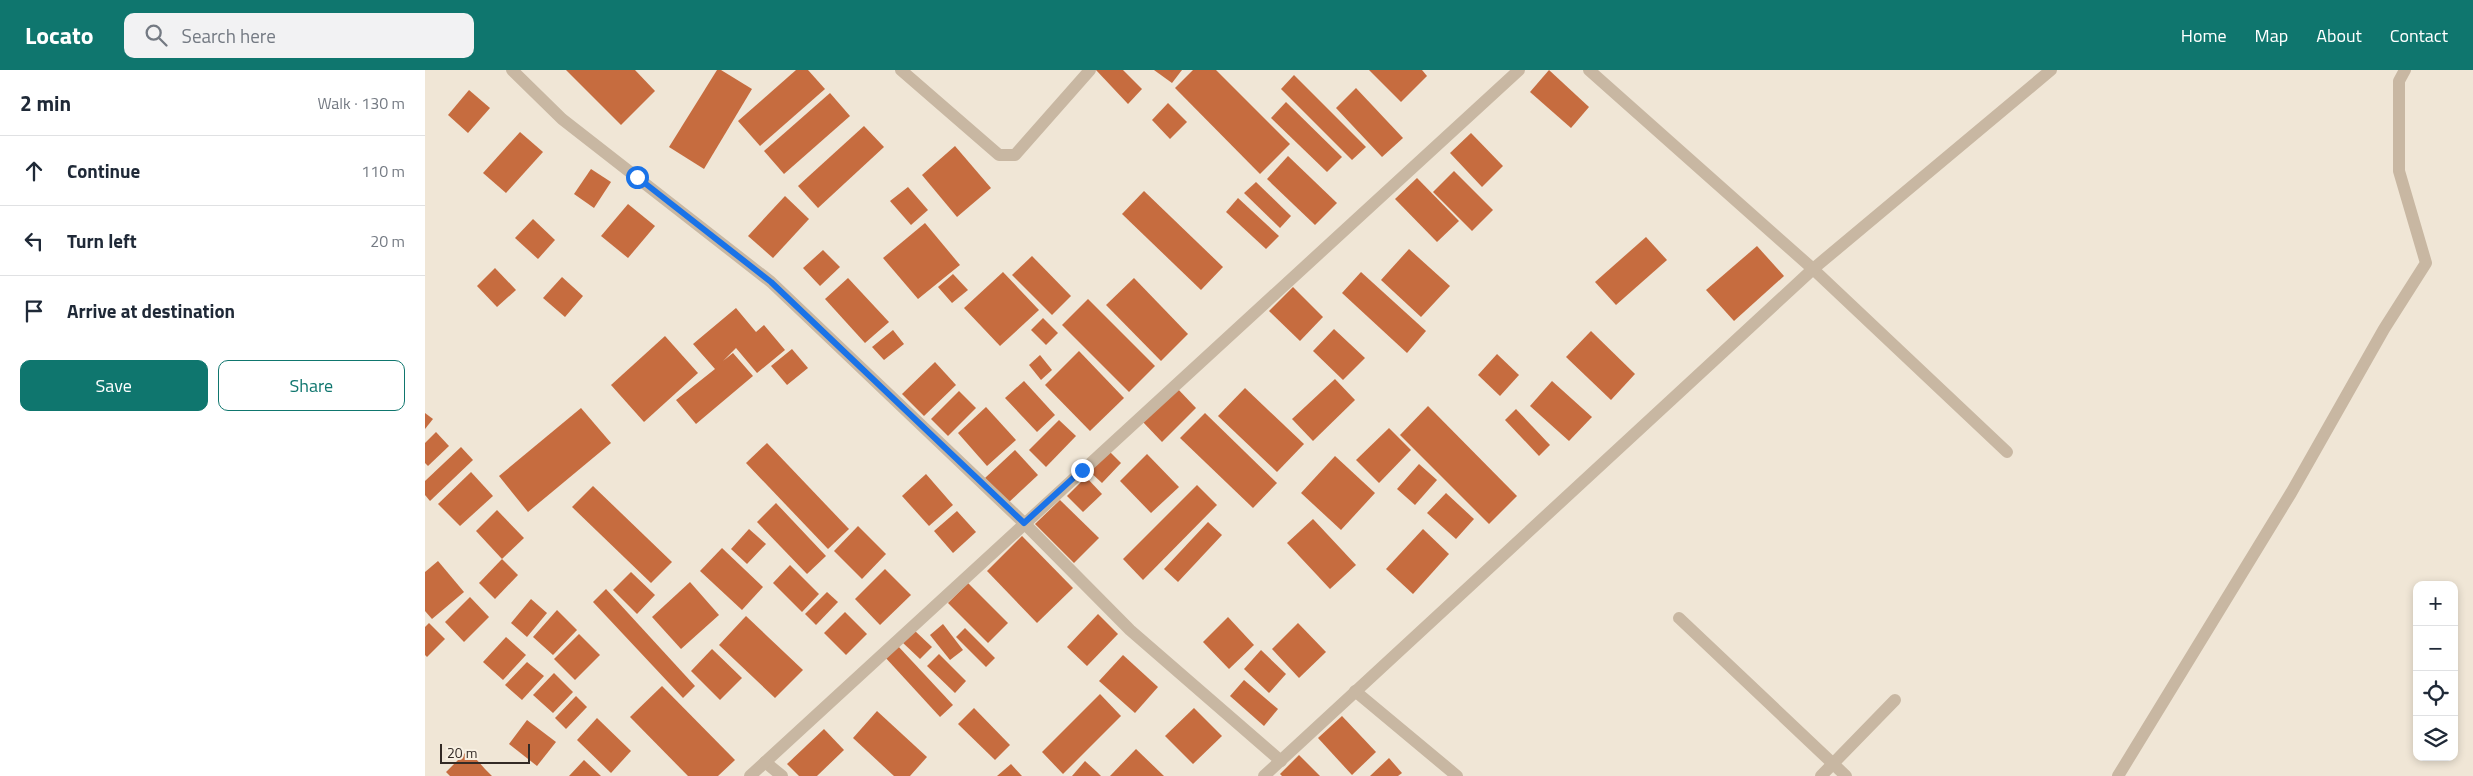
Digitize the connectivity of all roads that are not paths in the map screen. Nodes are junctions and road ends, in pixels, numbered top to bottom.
1 (512, 70) edge
2 (901, 70) edge
3 (1090, 70) edge
4 (1519, 70) edge
5 (1589, 70) edge
6 (2051, 70) edge
7 (2405, 70) edge
8 (1813, 269) junction
9 (2007, 452) dead end
10 (1024, 523) junction
11 (1679, 618) dead end
12 (1355, 691) junction
13 (1895, 700) dead end
14 (1281, 761) junction
15 (765, 762) junction
16 (1833, 764) junction
17 (751, 776) edge
18 (782, 776) edge
19 (1264, 776) edge
20 (1457, 776) edge
21 (1821, 776) edge
22 (1845, 776) edge
23 (2119, 776) edge

1 - 10 street
2 - 3 street
4 - 10 street
5 - 8 street
6 - 8 street
7 - 23 street
8 - 9 street
8 - 12 street
10 - 14 street
10 - 15 street
11 - 16 street
12 - 14 street
12 - 20 street
13 - 16 street
14 - 19 street
15 - 17 street
15 - 18 street
16 - 21 street
16 - 22 street

